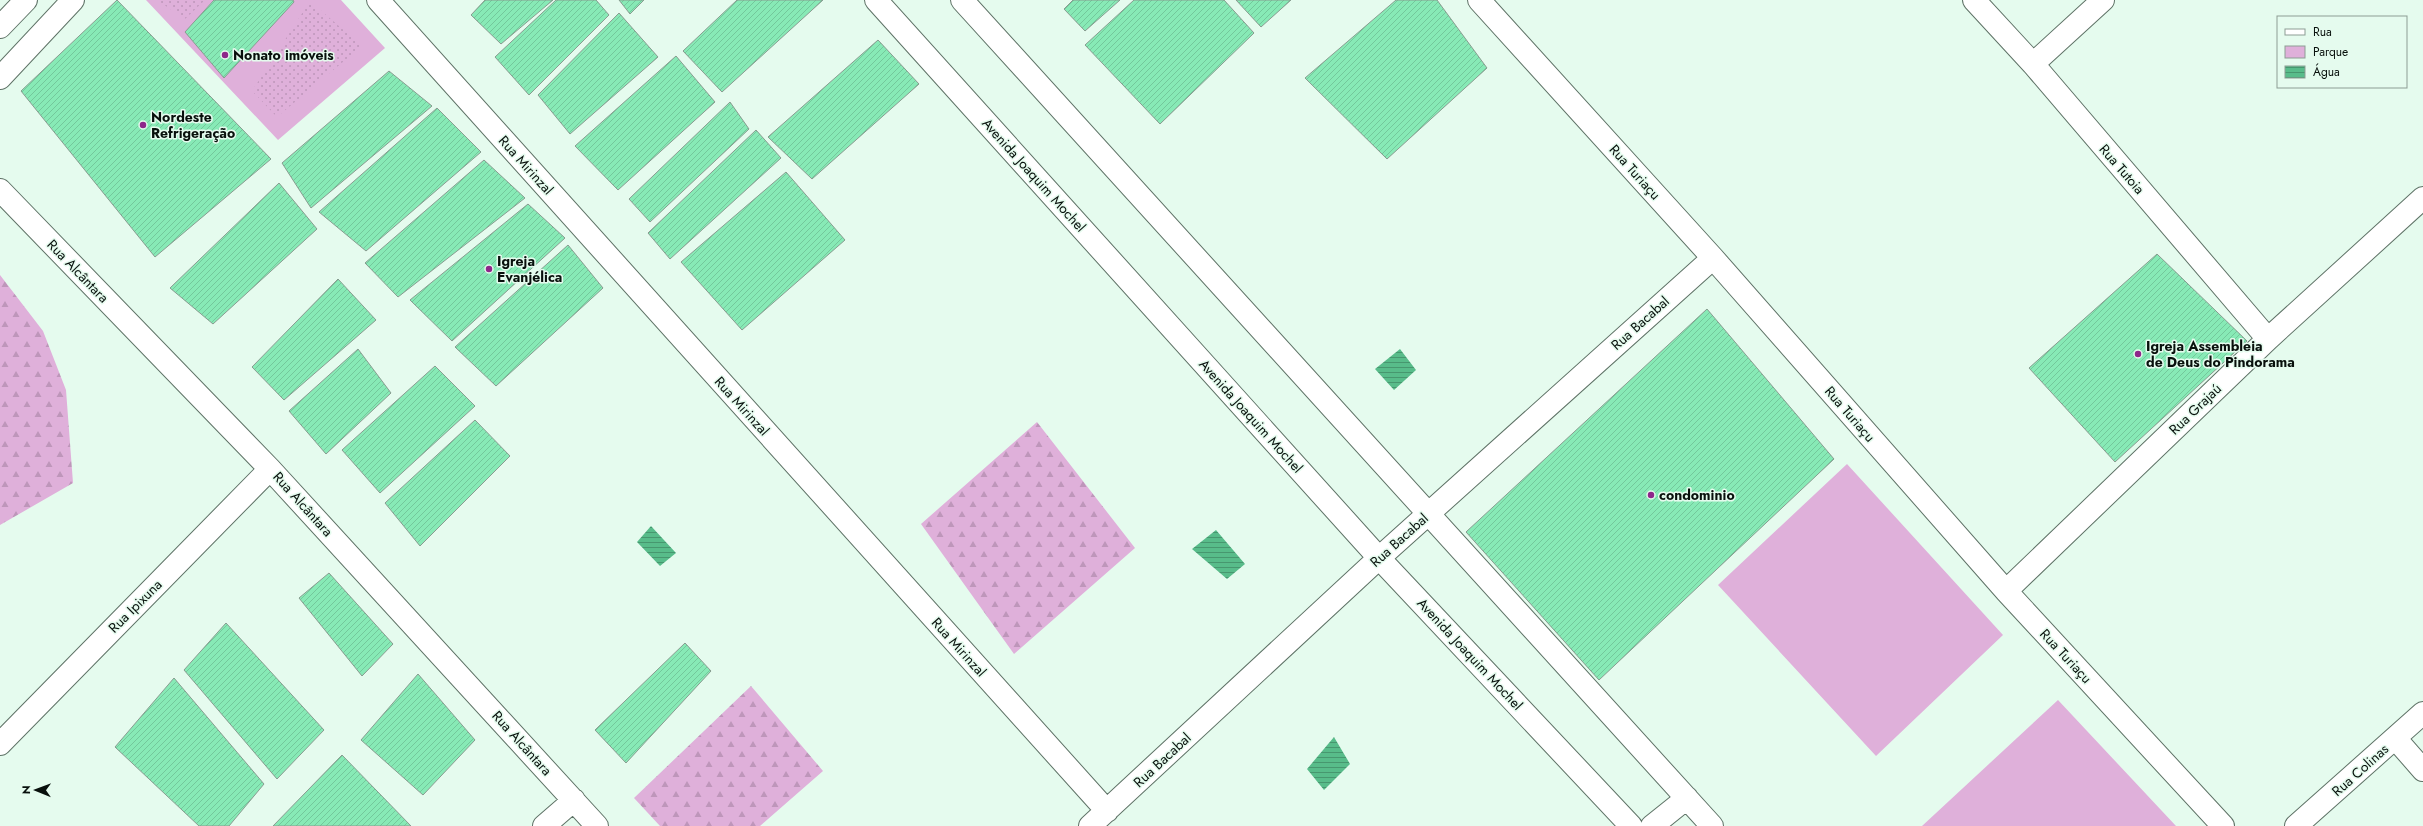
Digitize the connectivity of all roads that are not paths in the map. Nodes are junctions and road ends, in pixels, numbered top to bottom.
1 (26, 0) edge
2 (73, 0) edge
3 (378, 0) edge
4 (876, 0) edge
5 (962, 0) edge
6 (1479, 0) edge
7 (1974, 0) edge
8 (2104, 0) edge
9 (0, 6) edge
10 (0, 27) edge
11 (2033, 64) junction
12 (0, 78) edge
13 (0, 190) edge
14 (2423, 198) edge
15 (1713, 258) junction
16 (2268, 339) junction
17 (270, 469) junction
18 (1429, 512) junction
19 (1379, 558) junction
20 (2006, 591) junction
21 (2423, 713) edge
22 (2395, 738) junction
23 (0, 744) edge
24 (2423, 770) edge
25 (1687, 798) junction
26 (574, 800) junction
27 (1107, 811) junction
28 (544, 826) edge
29 (597, 826) edge
30 (1090, 826) edge
31 (1631, 826) edge
32 (1652, 826) edge
33 (1712, 826) edge
34 (2223, 826) edge
35 (2296, 826) edge

1 - 9 street
1 - 10 street
2 - 12 street
3 - 27 street, Rua Mirinzal
4 - 19 street, Avenida Joaquim Mochel
5 - 18 street
6 - 15 street, Rua Turiaçu
7 - 11 street, Rua Tutoia
8 - 11 street
11 - 16 street, Rua Tutoia
13 - 17 street, Rua Alcântara
14 - 16 street, Rua Grajaú
15 - 18 street, Rua Bacabal
15 - 20 street, Rua Turiaçu
16 - 20 street, Rua Grajaú
17 - 23 street, Rua Ipixuna
17 - 26 street, Rua Alcântara
18 - 19 street, Rua Bacabal
18 - 25 street
19 - 27 street, Rua Bacabal
19 - 31 street, Avenida Joaquim Mochel
20 - 34 street, Rua Turiaçu
21 - 22 street, Rua Colinas
22 - 24 street
22 - 35 street, Rua Colinas
25 - 32 street
25 - 33 street
26 - 28 street
26 - 29 street, Rua Alcântara
27 - 30 street, Rua Bacabal

